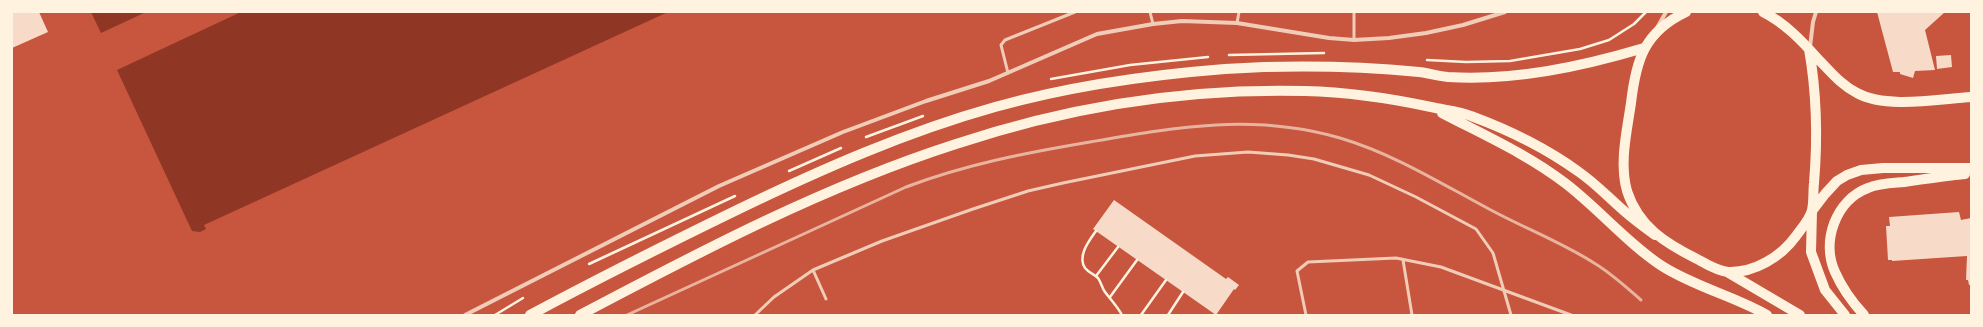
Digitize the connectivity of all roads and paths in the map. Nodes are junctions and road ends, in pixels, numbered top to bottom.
1 (1074, 12) edge
2 (1150, 12) edge
3 (1239, 12) edge
4 (1354, 12) edge
5 (1505, 12) edge
6 (1646, 12) edge
7 (1666, 12) edge
8 (1686, 12) edge
9 (1763, 12) edge
10 (1816, 12) edge
11 (1237, 23) junction
12 (1153, 24) junction
13 (1654, 35) junction
14 (1354, 40) junction
15 (1644, 48) junction
16 (1809, 49) junction
17 (1256, 53) dead end
18 (1328, 53) dead end
19 (1422, 59) dead end
20 (1008, 73) junction
21 (1971, 97) edge
22 (1433, 108) junction
23 (1971, 168) edge
24 (1971, 173) edge
25 (1812, 211) junction
26 (1096, 231) dead end
27 (1655, 235) junction
28 (1118, 246) dead end
29 (1137, 260) dead end
30 (1403, 260) junction
31 (813, 270) junction
32 (1727, 272) junction
33 (1096, 276) junction
34 (1166, 280) dead end
35 (1504, 289) junction
36 (1184, 292) dead end
37 (1110, 297) junction
38 (826, 299) dead end
39 (465, 315) edge
40 (530, 315) edge
41 (580, 315) edge
42 (755, 315) edge
43 (1122, 315) edge
44 (1141, 315) edge
45 (1168, 315) edge
46 (1306, 315) edge
47 (1412, 315) edge
48 (1511, 315) edge
49 (1571, 315) edge
50 (1767, 315) edge
51 (1800, 315) edge
52 (1845, 315) edge
53 (1864, 315) edge

1 - 20 lane
2 - 12 lane
3 - 11 lane
4 - 14 lane
5 - 14 street
6 - 19 path
7 - 13 street
8 - 13 main road
9 - 16 main road
10 - 16 street
11 - 12 street
11 - 14 street
12 - 20 street
13 - 15 main road
15 - 27 main road
15 - 40 main road
16 - 21 main road
16 - 25 main road
17 - 18 path
20 - 39 street
22 - 27 main road
22 - 41 main road
22 - 50 main road
23 - 25 main road
24 - 53 main road
25 - 32 main road
25 - 52 main road
26 - 33 path
27 - 32 main road
28 - 33 path
29 - 37 path
30 - 35 lane
30 - 46 lane
30 - 47 lane
31 - 35 lane
31 - 38 lane
31 - 42 lane
32 - 51 main road
33 - 37 path
34 - 44 path
35 - 48 lane
35 - 49 lane
36 - 45 path
37 - 43 path

